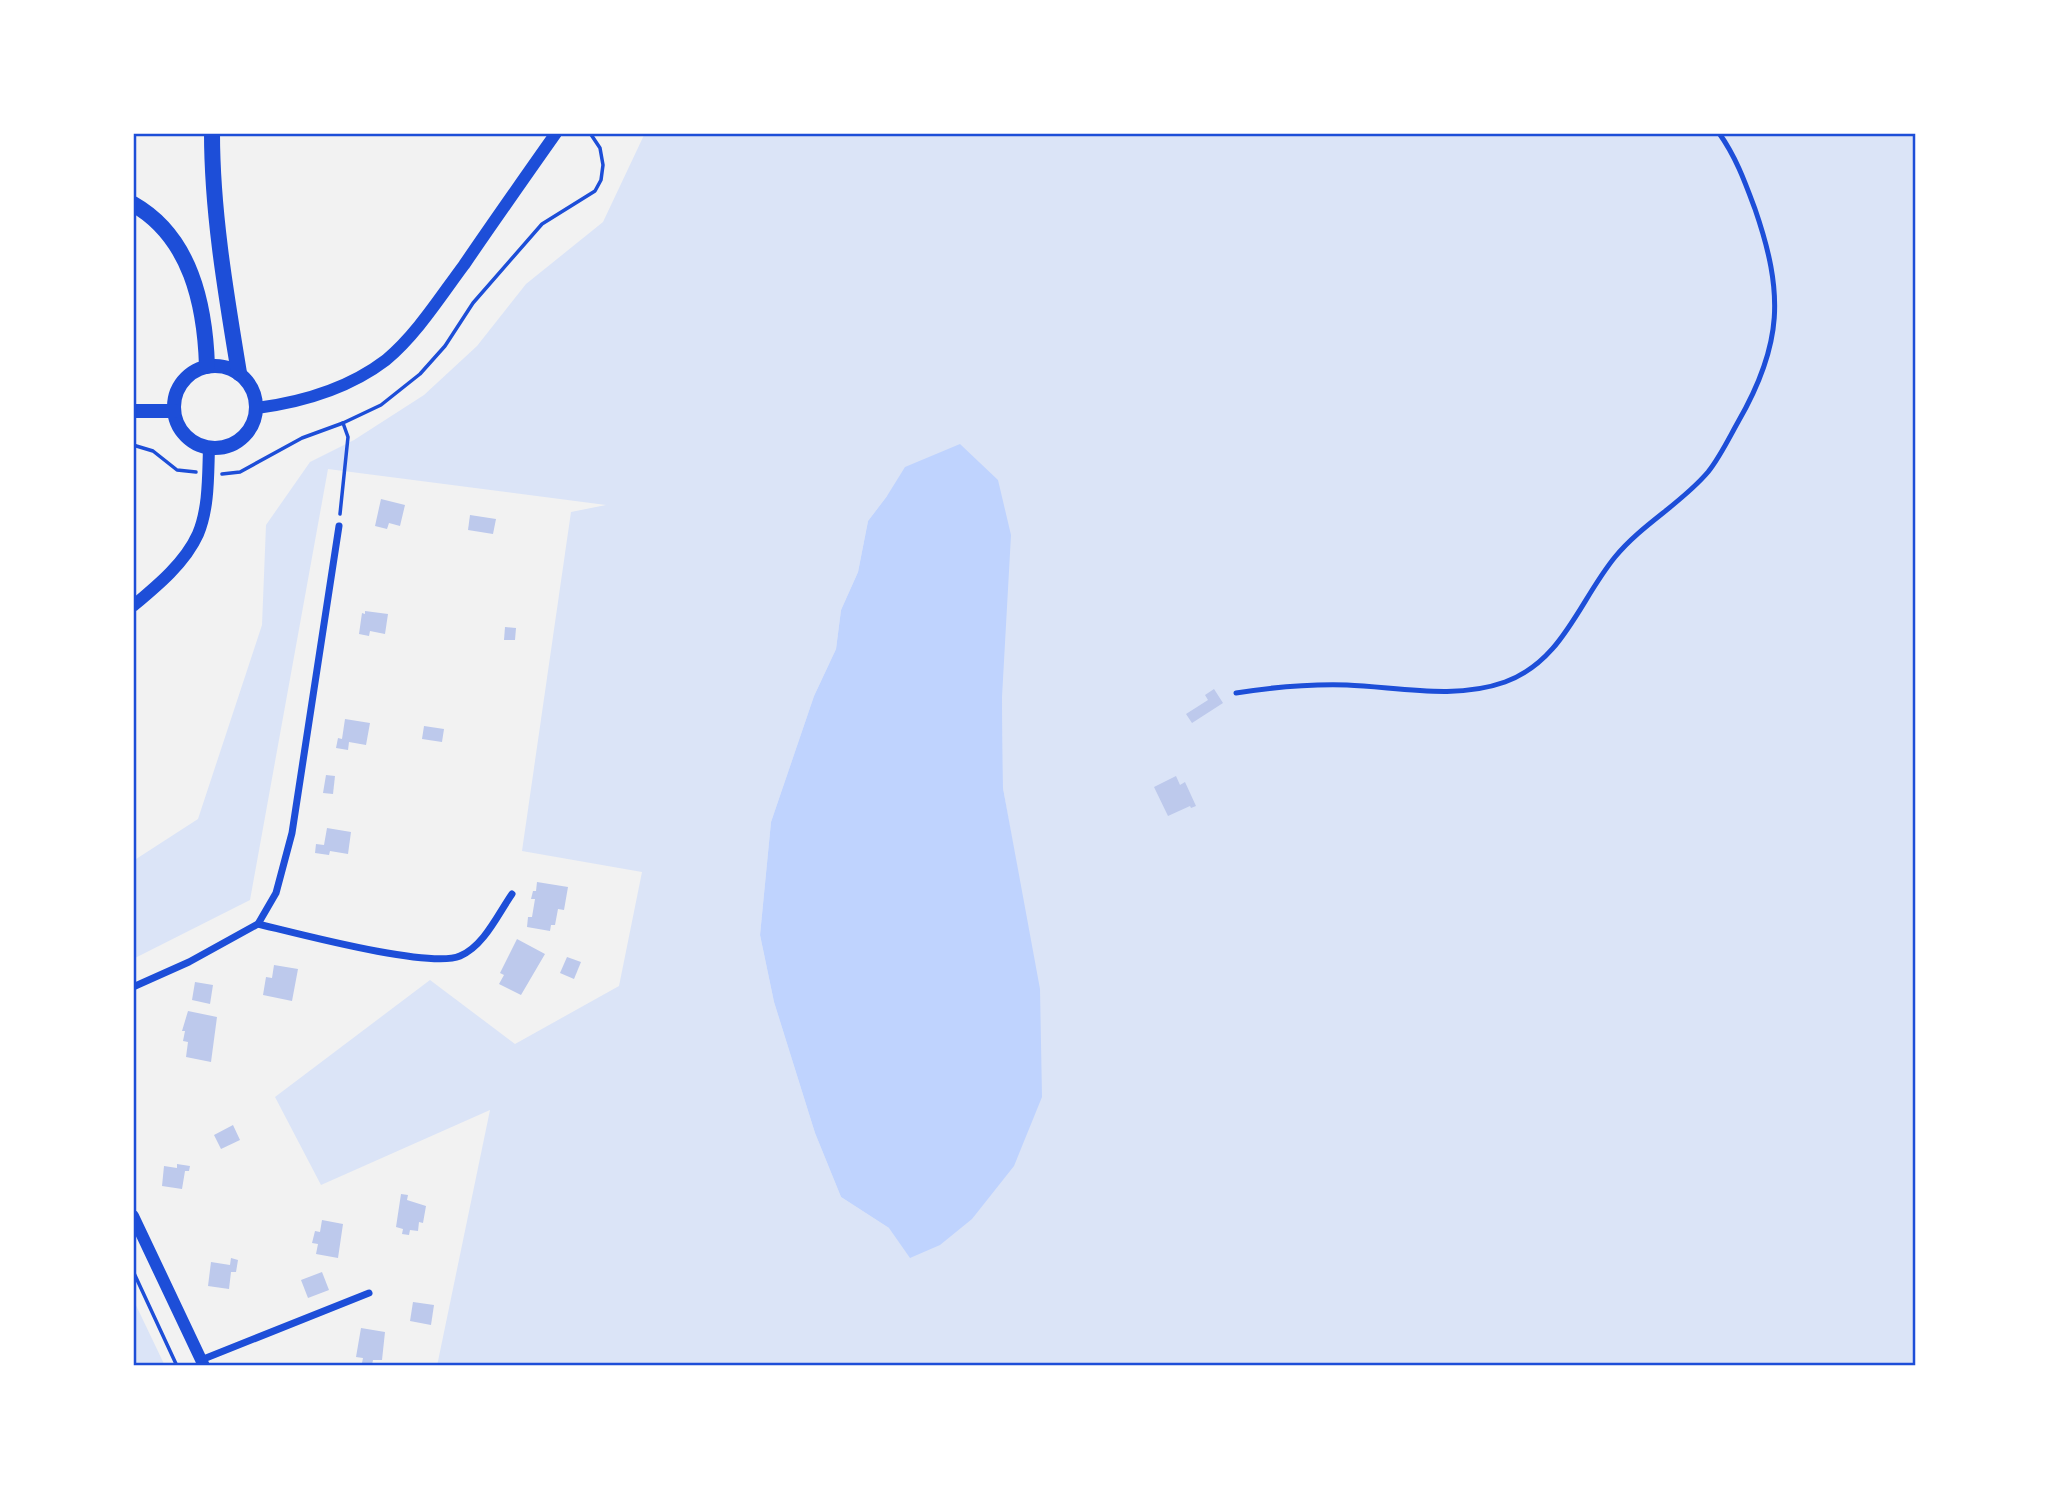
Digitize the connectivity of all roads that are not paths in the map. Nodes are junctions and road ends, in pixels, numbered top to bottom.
1 (212, 133) edge
2 (556, 133) edge
3 (1719, 133) edge
4 (133, 204) edge
5 (207, 366) junction
6 (239, 373) junction
7 (257, 408) junction
8 (133, 411) edge
9 (174, 411) junction
10 (209, 448) junction
11 (339, 526) road end
12 (133, 606) edge
13 (1236, 693) dead end
14 (512, 894) dead end
15 (258, 925) junction
16 (133, 987) edge
17 (133, 1216) edge
18 (369, 1293) dead end
19 (203, 1363) edge

1 - 6 highway
2 - 7 street
3 - 13 lane
4 - 5 highway
5 - 6 main road
5 - 9 main road
6 - 7 main road
7 - 10 main road
8 - 9 main road
9 - 10 main road
10 - 12 street
11 - 15 street
14 - 15 street
15 - 16 street
17 - 19 street
18 - 19 street

